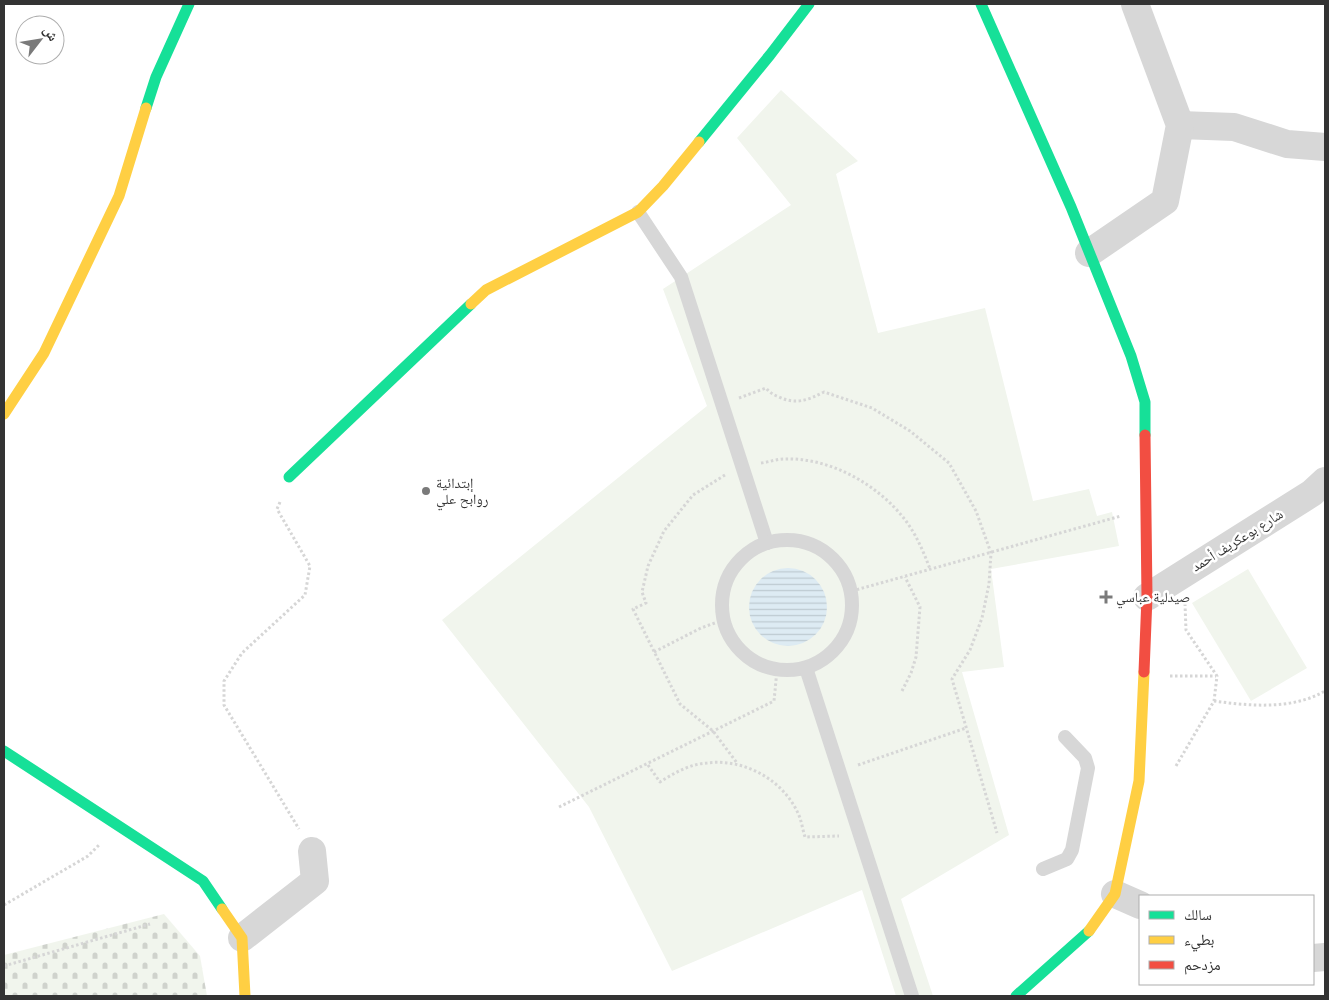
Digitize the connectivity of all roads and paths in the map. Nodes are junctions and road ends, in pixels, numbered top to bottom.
1 (189, 4) edge
2 (809, 4) edge
3 (981, 4) edge
4 (1135, 4) edge
5 (1180, 125) junction
6 (1325, 147) edge
7 (638, 212) junction
8 (1089, 253) junction
9 (722, 404) junction
10 (4, 414) edge
11 (742, 467) junction
12 (289, 477) joint
13 (1325, 481) edge
14 (1146, 508) junction
15 (766, 543) junction
16 (991, 552) junction
17 (930, 569) junction
18 (904, 576) junction
19 (852, 591) junction
20 (1147, 597) junction
21 (1185, 601) dead end
22 (723, 620) junction
23 (654, 652) junction
24 (806, 668) junction
25 (777, 670) junction
26 (1144, 676) junction
27 (1217, 676) junction
28 (1325, 690) edge
29 (902, 692) dead end
30 (1214, 701) junction
31 (966, 728) junction
32 (713, 731) junction
33 (1065, 737) dead end
34 (4, 751) edge
35 (737, 763) junction
36 (648, 765) junction
37 (1176, 766) dead end
38 (840, 772) junction
39 (559, 807) dead end
40 (112, 822) junction
41 (859, 830) junction
42 (997, 833) dead end
43 (312, 851) joint
44 (1043, 869) dead end
45 (1115, 894) junction
46 (4, 905) edge
47 (1139, 905) edge
48 (150, 924) dead end
49 (242, 938) junction
50 (4, 966) edge
51 (246, 996) edge
52 (912, 996) edge
53 (1016, 996) edge

1 - 10 street
2 - 7 street
3 - 8 street
4 - 5 street
5 - 6 street
5 - 8 street
7 - 9 lane
7 - 12 street
8 - 14 street
9 - 11 lane
9 - 16 path
11 - 15 lane
11 - 17 path
11 - 23 path
12 - 43 path
13 - 20 street, شارع بوعكريف أحمد
14 - 16 path
14 - 20 street
15 - 19 lane
15 - 22 lane
16 - 17 path
16 - 31 path
17 - 18 path
18 - 19 path
18 - 29 path
19 - 24 lane
20 - 26 street
21 - 27 path
22 - 23 path
22 - 25 lane
23 - 32 path
24 - 25 lane
24 - 38 lane
25 - 32 path
26 - 27 path
26 - 45 street
27 - 30 path
28 - 30 path
30 - 37 path
31 - 38 path
31 - 42 path
32 - 35 path
32 - 36 path
33 - 44 lane
34 - 40 street
35 - 36 path
35 - 41 path
36 - 39 path
38 - 41 lane
40 - 46 path
40 - 49 street
41 - 52 lane
43 - 49 street
45 - 47 street
45 - 53 street
48 - 50 path
49 - 51 street

